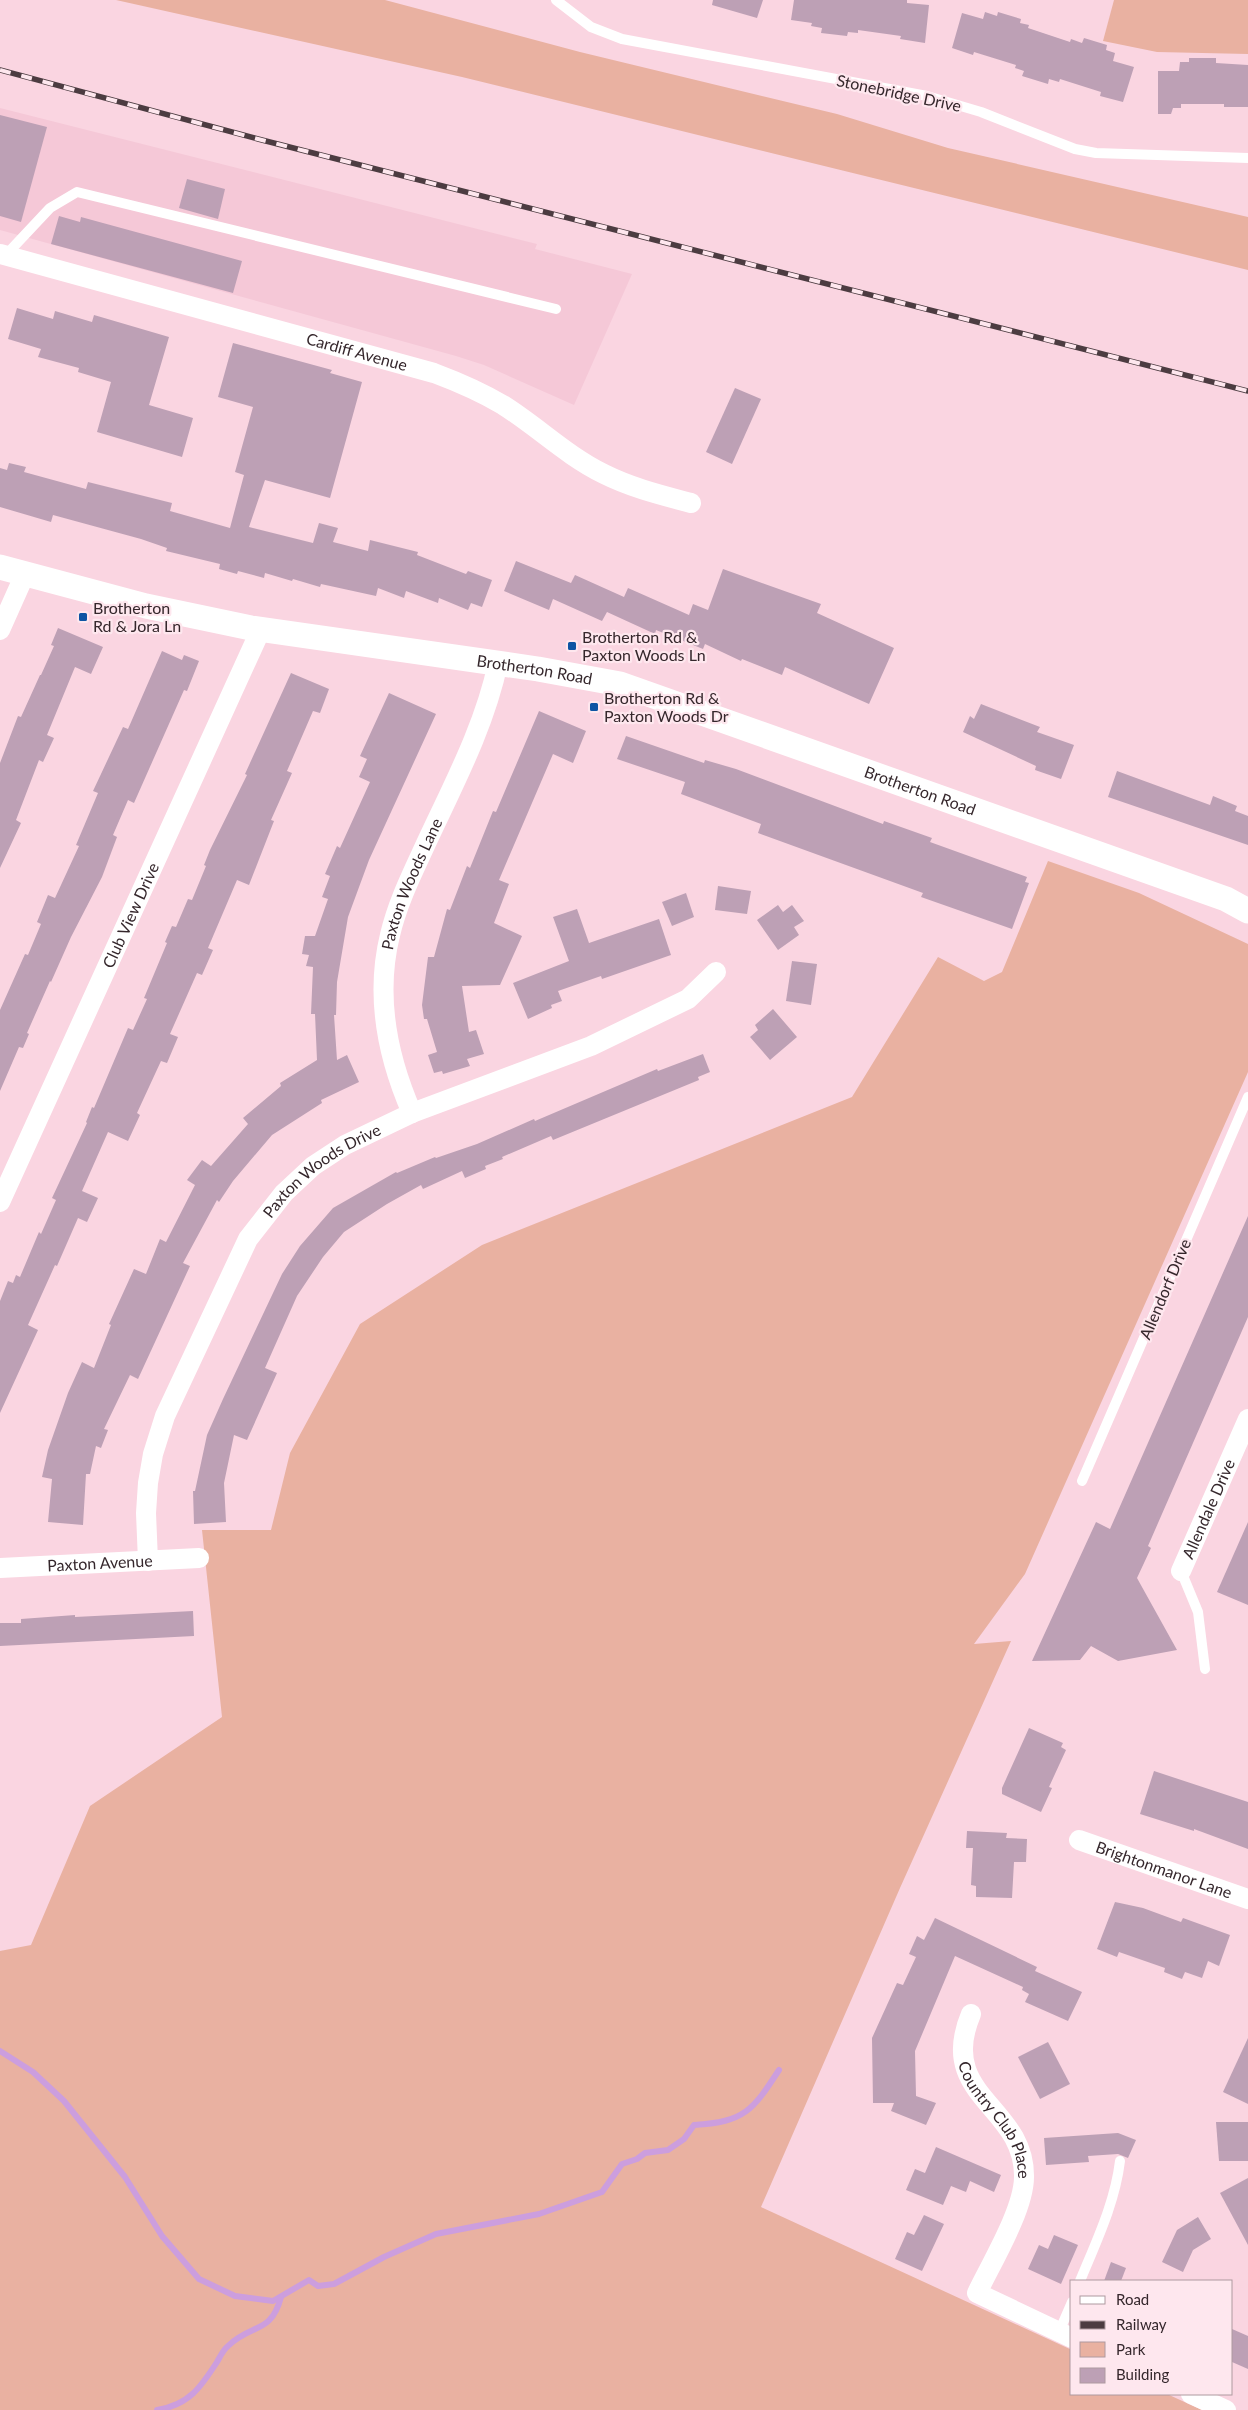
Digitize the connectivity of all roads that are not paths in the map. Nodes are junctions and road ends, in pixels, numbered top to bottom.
1 (556, 0) edge
2 (1248, 158) edge
3 (3, 255) edge
4 (556, 309) dead end
5 (691, 503) dead end
6 (0, 567) edge
7 (25, 574) junction
8 (262, 629) junction
9 (0, 630) edge
10 (498, 663) junction
11 (1248, 911) edge
12 (716, 972) dead end
13 (1248, 1097) edge
14 (412, 1113) junction
15 (0, 1202) edge
16 (1248, 1419) edge
17 (1082, 1481) dead end
18 (199, 1558) dead end
19 (148, 1561) junction
20 (0, 1568) edge
21 (1181, 1572) joint
22 (1205, 1669) dead end
23 (1079, 1840) dead end
24 (1248, 1899) edge
25 (971, 2014) dead end
26 (1120, 2161) dead end
27 (1080, 2280) edge
28 (1070, 2313) edge
29 (1066, 2335) edge
30 (1193, 2395) edge
31 (1226, 2410) edge

1 - 2 lane, Stonebridge Drive
3 - 4 lane
3 - 5 street, Cardiff Avenue
6 - 7 street, Brotherton Road
7 - 8 street, Brotherton Road
7 - 9 street
8 - 10 street, Brotherton Road
8 - 15 street, Club View Drive
10 - 11 street, Brotherton Road
10 - 14 street, Paxton Woods Lane
12 - 14 street, Paxton Woods Drive
13 - 17 lane, Allendorf Drive
14 - 19 street, Paxton Woods Drive
16 - 21 street, Allendale Drive
18 - 19 street, Paxton Avenue
19 - 20 street, Paxton Avenue
21 - 22 lane
23 - 24 street, Brightonmanor Lane
25 - 29 street, Country Club Place
26 - 27 lane
28 - 29 lane
30 - 31 street

